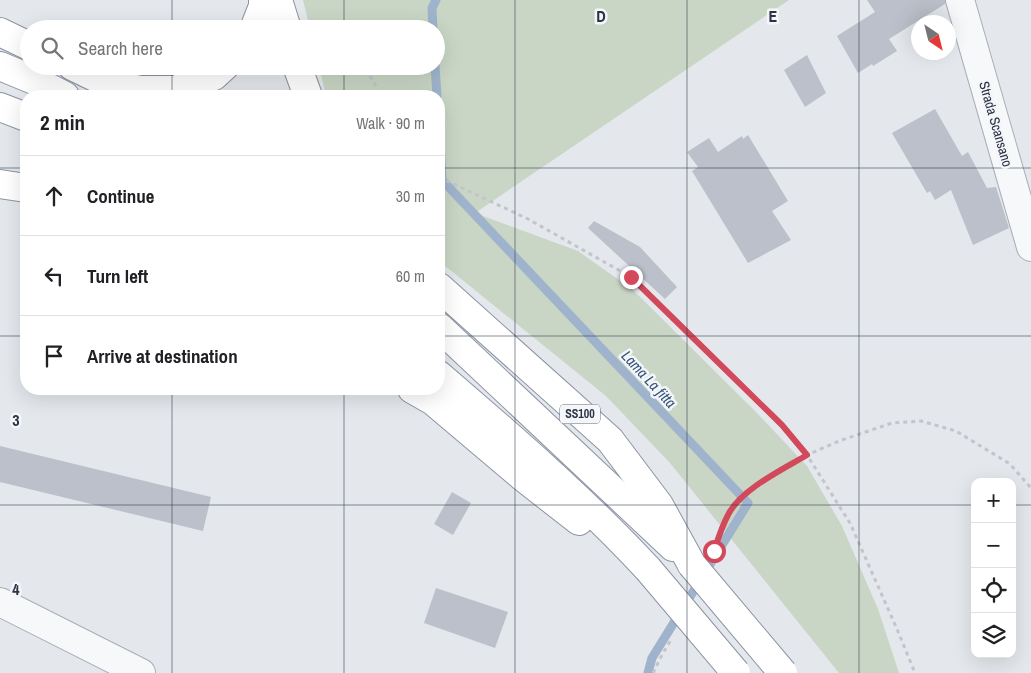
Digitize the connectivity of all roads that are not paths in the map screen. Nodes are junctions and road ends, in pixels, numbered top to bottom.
1 (263, 0) edge
2 (278, 0) edge
3 (960, 0) edge
4 (258, 20) edge
5 (284, 20) edge
6 (0, 32) edge
7 (20, 42) edge
8 (0, 66) edge
9 (20, 75) edge
10 (20, 75) edge
11 (91, 75) edge
12 (215, 75) edge
13 (300, 75) edge
14 (53, 90) edge
15 (140, 90) edge
16 (140, 90) edge
17 (175, 90) edge
18 (175, 90) edge
19 (306, 90) edge
20 (0, 107) edge
21 (20, 115) edge
22 (0, 184) edge
23 (20, 187) edge
24 (1031, 247) edge
25 (445, 292) edge
26 (445, 332) edge
27 (445, 380) edge
28 (423, 395) edge
29 (703, 558) junction
30 (639, 560) junction
31 (0, 602) edge
32 (141, 673) edge
33 (736, 673) edge
34 (783, 673) edge

1 - 4 highway
2 - 5 highway
3 - 24 street, Strada Scansano
6 - 7 highway
8 - 10 highway
9 - 14 highway
11 - 16 highway
12 - 17 highway
13 - 19 highway
15 - 18 highway
20 - 21 highway
22 - 23 highway
25 - 29 highway, SS100
26 - 29 highway, SS100
27 - 30 highway
28 - 30 highway
29 - 34 highway, SS100, bridge
30 - 33 highway, bridge
31 - 32 street

